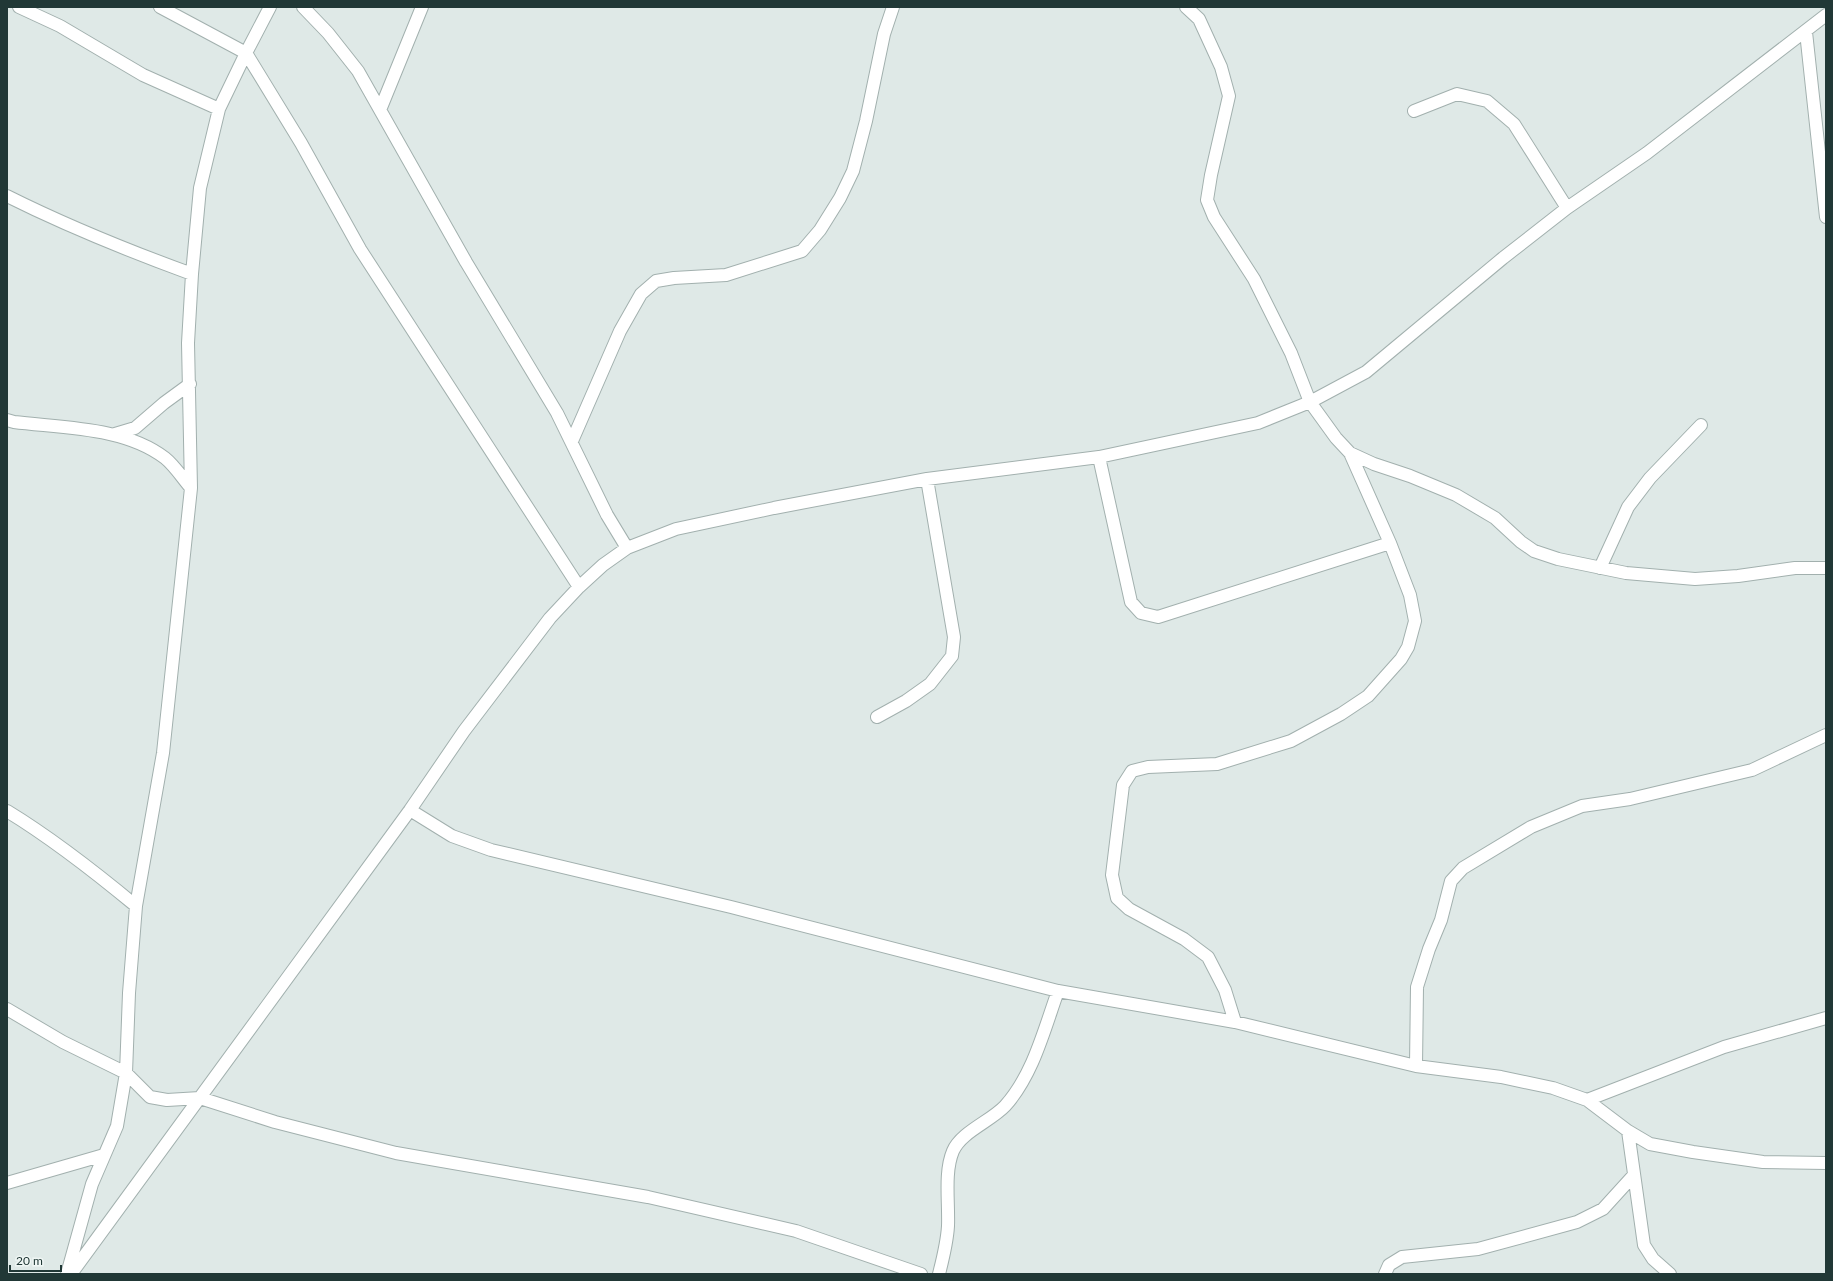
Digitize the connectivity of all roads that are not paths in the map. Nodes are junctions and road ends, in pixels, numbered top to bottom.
1 (19, 7) edge
2 (160, 7) edge
3 (270, 7) edge
4 (303, 7) edge
5 (422, 7) edge
6 (893, 7) edge
7 (1186, 7) edge
8 (1826, 15) edge
9 (1806, 32) junction
10 (246, 53) junction
11 (219, 109) junction
12 (380, 110) junction
13 (1414, 111) dead end
14 (7, 196) edge
15 (1567, 208) junction
16 (1826, 217) edge
17 (192, 274) junction
18 (190, 384) junction
19 (1310, 402) junction
20 (7, 420) edge
21 (1701, 426) dead end
22 (115, 434) junction
23 (572, 441) junction
24 (1350, 454) junction
25 (1099, 457) junction
26 (927, 479) junction
27 (191, 488) junction
28 (1390, 543) junction
29 (627, 548) junction
30 (1600, 568) junction
31 (1826, 568) edge
32 (579, 587) junction
33 (877, 717) dead end
34 (1826, 735) edge
35 (410, 810) junction
36 (7, 811) edge
37 (136, 906) junction
38 (1058, 991) junction
39 (7, 1009) edge
40 (1826, 1018) edge
41 (1235, 1022) junction
42 (1416, 1066) junction
43 (126, 1073) junction
44 (200, 1098) junction
45 (1586, 1100) junction
46 (1628, 1131) junction
47 (104, 1155) junction
48 (1826, 1163) edge
49 (1633, 1176) junction
50 (7, 1183) edge
51 (67, 1274) edge
52 (71, 1274) edge
53 (921, 1274) edge
54 (938, 1274) edge
55 (1385, 1274) edge
56 (1670, 1274) edge

1 - 11 street
2 - 10 street
3 - 10 street
4 - 12 street
5 - 12 street
6 - 23 street
7 - 19 street
8 - 9 street
9 - 15 street
9 - 16 street
10 - 11 street
10 - 32 street
11 - 17 street
12 - 23 street
13 - 15 street
14 - 17 street
15 - 19 street
17 - 18 street
18 - 22 street
18 - 27 street
19 - 24 street
19 - 25 street
20 - 22 street
21 - 30 street
22 - 27 street
23 - 29 street
24 - 28 street
24 - 30 street
25 - 26 street
25 - 28 street
26 - 29 street
26 - 33 street
27 - 37 street
28 - 41 street
29 - 32 street
30 - 31 street
32 - 35 street
34 - 42 street
35 - 38 street
35 - 44 street
36 - 37 street
37 - 43 street
38 - 41 street
38 - 54 street
39 - 43 street
40 - 45 street
41 - 42 street
42 - 45 street
43 - 44 street
43 - 47 street
44 - 52 street
44 - 53 street
45 - 46 street
46 - 48 street
46 - 49 street
47 - 50 street
47 - 51 street
49 - 55 street
49 - 56 street

